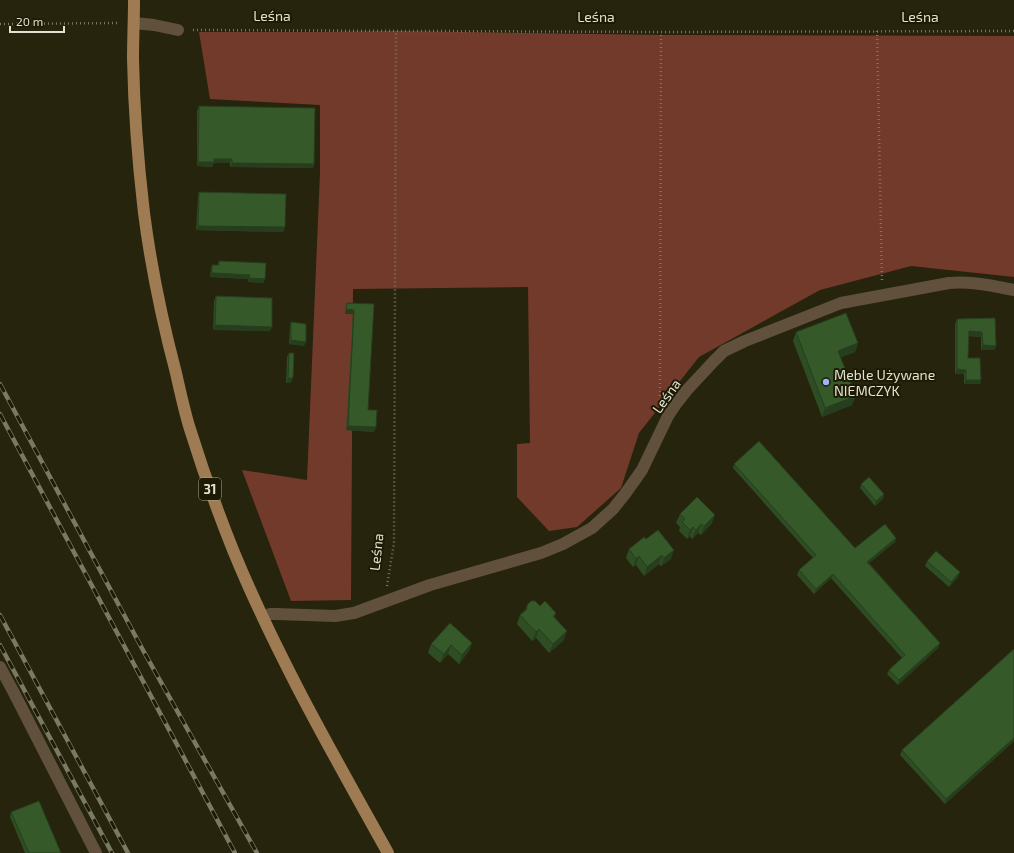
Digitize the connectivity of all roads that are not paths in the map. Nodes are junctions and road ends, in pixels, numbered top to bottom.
1 (134, 0) edge
2 (134, 23) junction
3 (178, 30) road end
4 (1014, 290) edge
5 (263, 618) junction
6 (0, 667) edge
7 (96, 853) edge
8 (388, 853) edge

1 - 2 main road, 31
2 - 3 street
2 - 5 main road, 31
4 - 5 street, Leśna
5 - 8 main road, 31
6 - 7 street

